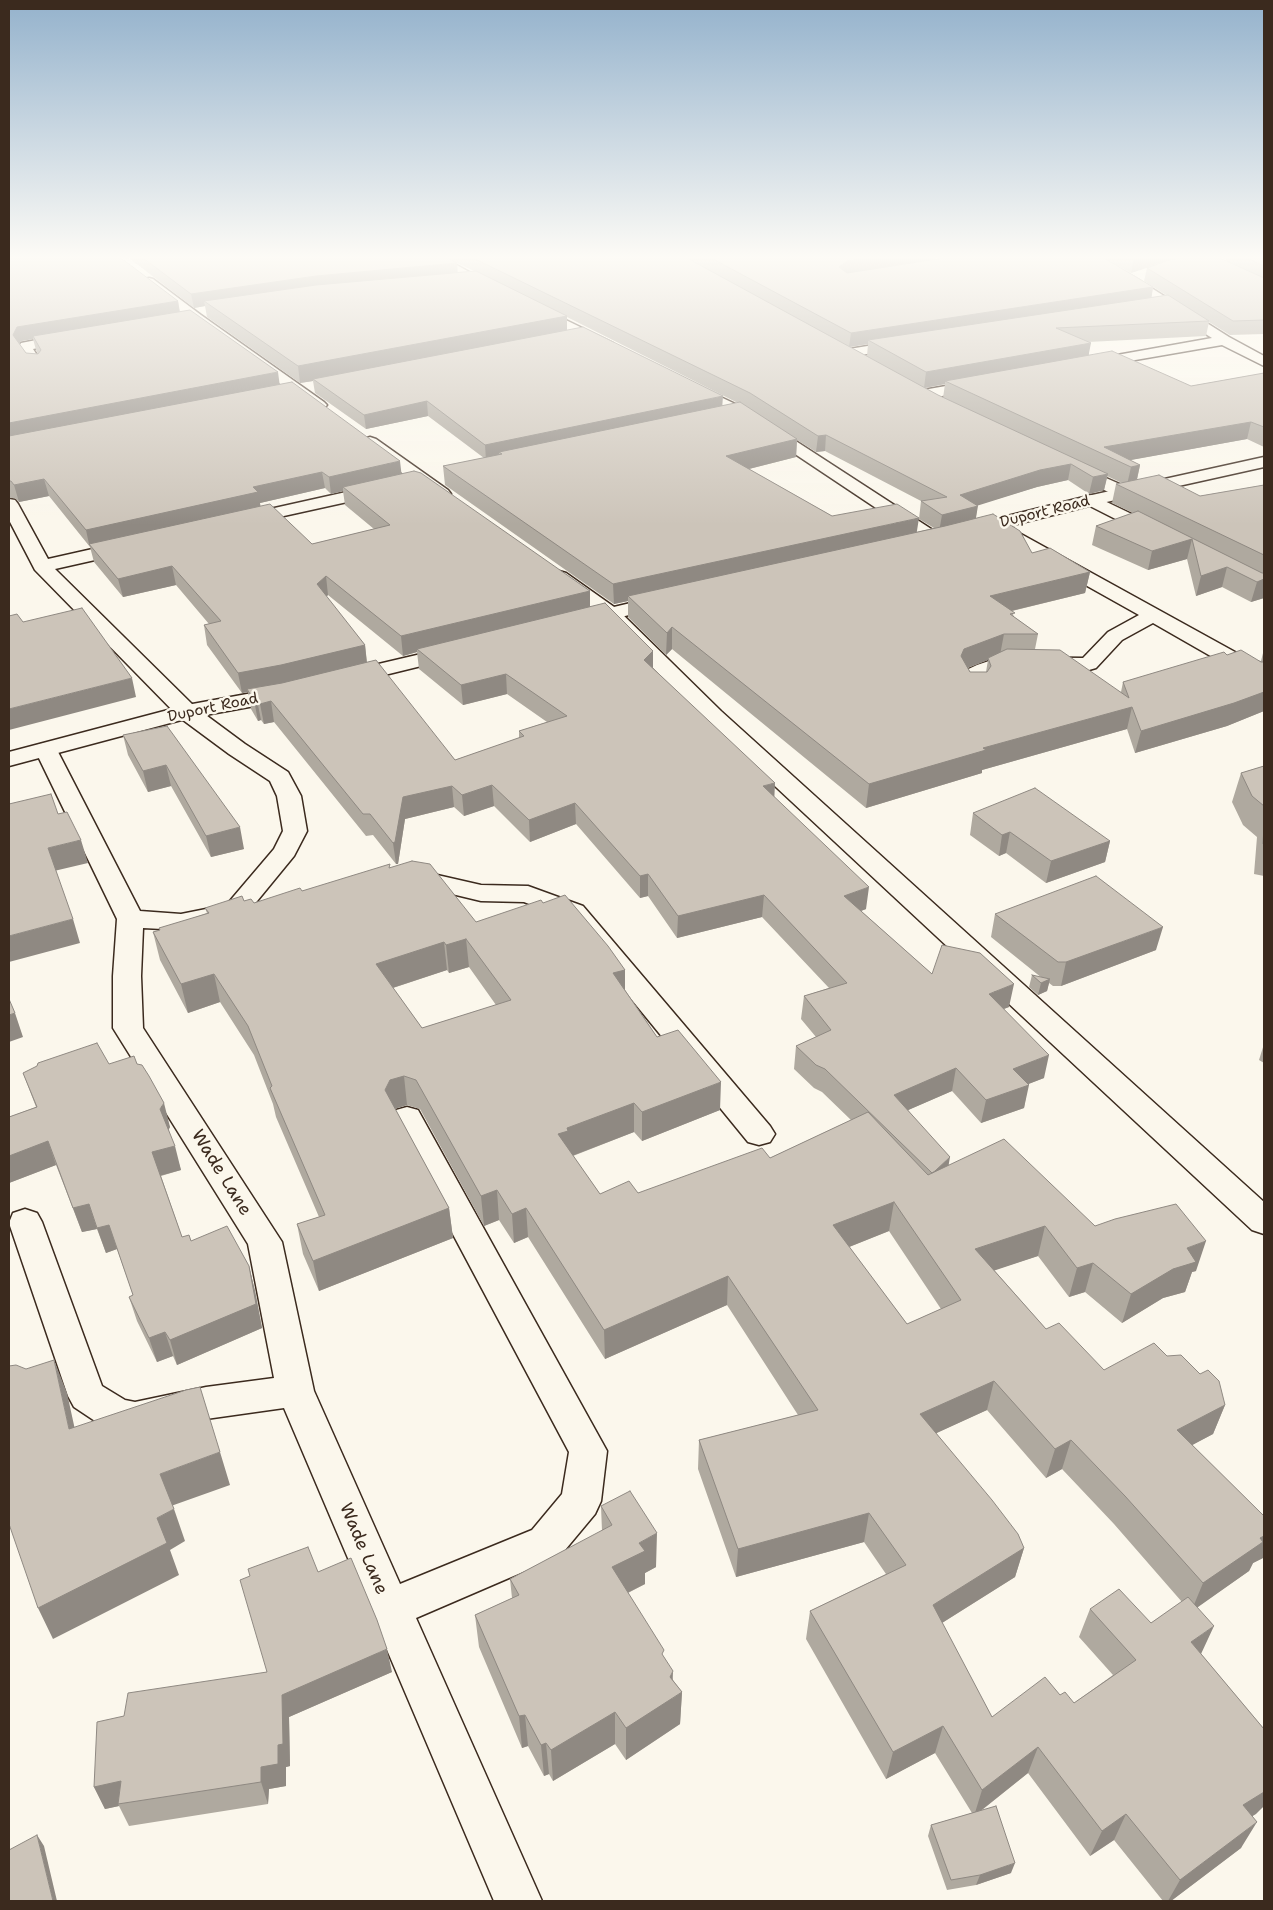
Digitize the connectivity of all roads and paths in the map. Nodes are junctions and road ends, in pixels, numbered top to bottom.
1 (25, 347) edge
2 (238, 347) edge
3 (611, 347) edge
4 (876, 347) edge
5 (1184, 347) edge
6 (1237, 347) edge
7 (619, 351) edge
8 (865, 362) edge
9 (1264, 362) edge
10 (36, 364) edge
11 (1078, 366) edge
12 (677, 380) edge
13 (991, 382) edge
14 (318, 386) edge
15 (299, 390) junction
16 (279, 394) edge
17 (942, 406) edge
18 (330, 412) edge
19 (744, 413) junction
20 (714, 419) edge
21 (360, 435) edge
22 (1055, 460) edge
23 (1264, 462) edge
24 (442, 476) edge
25 (422, 480) junction
26 (1125, 493) junction
27 (1092, 500) junction
28 (453, 502) edge
29 (9, 504) edge
30 (227, 524) edge
31 (992, 525) junction
32 (15, 529) edge
33 (1169, 539) edge
34 (936, 540) junction
35 (149, 542) edge
36 (917, 544) edge
37 (42, 566) junction
38 (547, 569) edge
39 (684, 597) edge
40 (610, 614) junction
41 (1152, 616) junction
42 (562, 625) edge
43 (476, 646) edge
44 (1264, 677) edge
45 (333, 682) edge
46 (975, 687) edge
47 (304, 689) edge
48 (187, 712) junction
49 (46, 750) junction
50 (9, 759) edge
51 (390, 875) edge
52 (270, 902) edge
53 (236, 911) junction
54 (130, 919) junction
55 (407, 1118) dead end
56 (759, 1134) dead end
57 (25, 1222) dead end
58 (1264, 1222) edge
59 (295, 1391) junction
60 (389, 1609) junction
61 (518, 1901) edge

1 - 10 street
2 - 15 street
3 - 7 street
4 - 8 street
5 - 11 street
6 - 9 street
12 - 19 street
13 - 17 street
14 - 15 street
15 - 16 street
15 - 18 street
19 - 20 street
19 - 34 street
21 - 25 street
22 - 26 street
23 - 26 street, Duport Road
24 - 25 street
25 - 28 street
25 - 30 street
26 - 27 street, Duport Road
27 - 31 street, Duport Road
27 - 33 street
29 - 32 street
31 - 34 street, Duport Road
31 - 41 street
32 - 37 street
34 - 36 street, Duport Road
35 - 37 street
37 - 48 street
38 - 40 street
39 - 40 street
40 - 42 street
40 - 58 street
41 - 44 street
41 - 46 street
43 - 45 street
47 - 48 street, Duport Road
48 - 49 street, Duport Road
48 - 53 street
49 - 50 street, Duport Road
49 - 54 street, Wade Lane
51 - 56 street
52 - 53 street
53 - 54 street
54 - 59 street, Wade Lane
55 - 60 street
57 - 59 street
59 - 60 street, Wade Lane
60 - 61 street, Wade Lane

